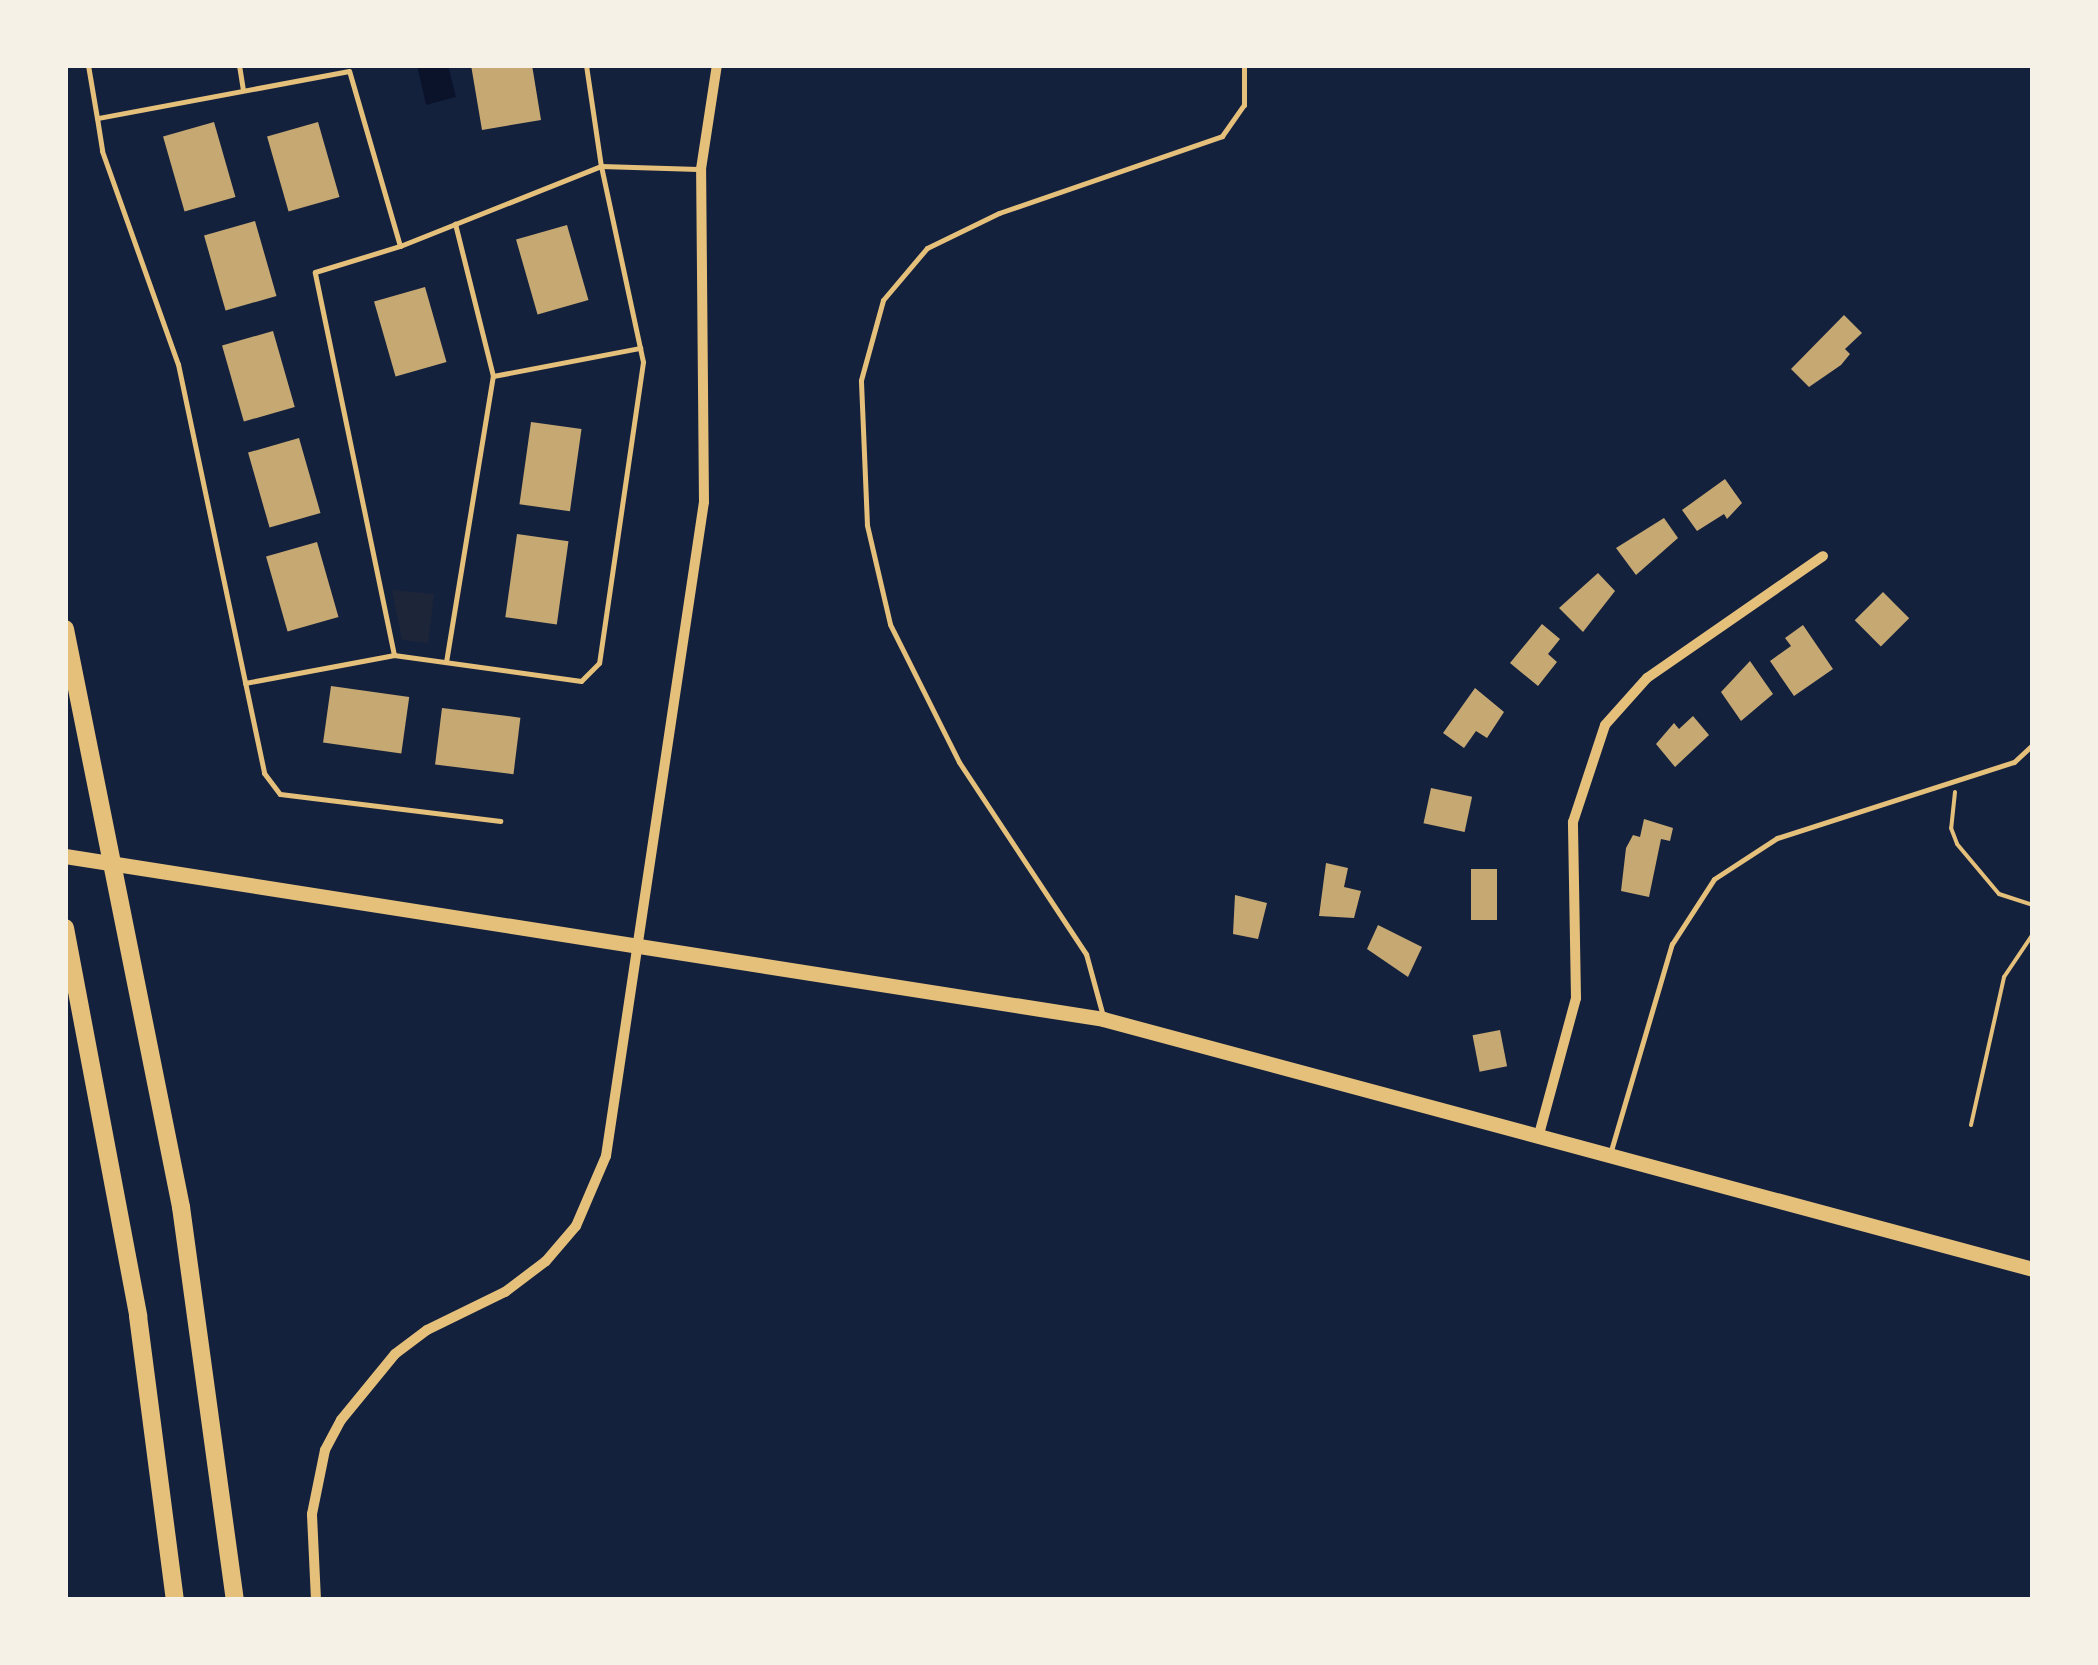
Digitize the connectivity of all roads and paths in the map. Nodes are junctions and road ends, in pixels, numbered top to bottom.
1 (88, 65) edge
2 (238, 65) edge
3 (586, 65) edge
4 (717, 65) edge
5 (1244, 65) edge
6 (243, 90) junction
7 (97, 118) junction
8 (602, 166) junction
9 (701, 169) junction
10 (455, 224) junction
11 (400, 246) junction
12 (640, 348) junction
13 (493, 376) junction
14 (1823, 556) dead end
15 (65, 629) edge
16 (394, 655) junction
17 (446, 662) junction
18 (245, 683) junction
19 (2033, 744) edge
20 (1955, 778) junction
21 (500, 821) dead end
22 (65, 856) edge
23 (2033, 905) edge
24 (65, 928) edge
25 (2033, 934) edge
26 (637, 942) junction
27 (1103, 1019) junction
28 (1971, 1125) dead end
29 (1538, 1138) junction
30 (1609, 1156) junction
31 (2033, 1269) edge
32 (176, 1600) edge
33 (235, 1600) edge
34 (316, 1600) edge

1 - 7 lane
2 - 6 lane
3 - 8 lane
4 - 9 street
5 - 27 lane
6 - 7 lane
6 - 11 lane
7 - 18 lane
8 - 9 lane
8 - 10 lane
8 - 12 lane
9 - 26 street
10 - 11 lane
10 - 13 lane
11 - 16 lane
12 - 13 lane
12 - 17 lane
13 - 17 lane
14 - 29 street
15 - 33 highway
16 - 17 lane
16 - 18 lane
18 - 21 lane
19 - 20 lane
20 - 23 path
20 - 30 lane
22 - 26 main road
24 - 32 highway
25 - 28 path
26 - 27 main road
26 - 34 street
27 - 29 main road
29 - 30 main road
30 - 31 main road

